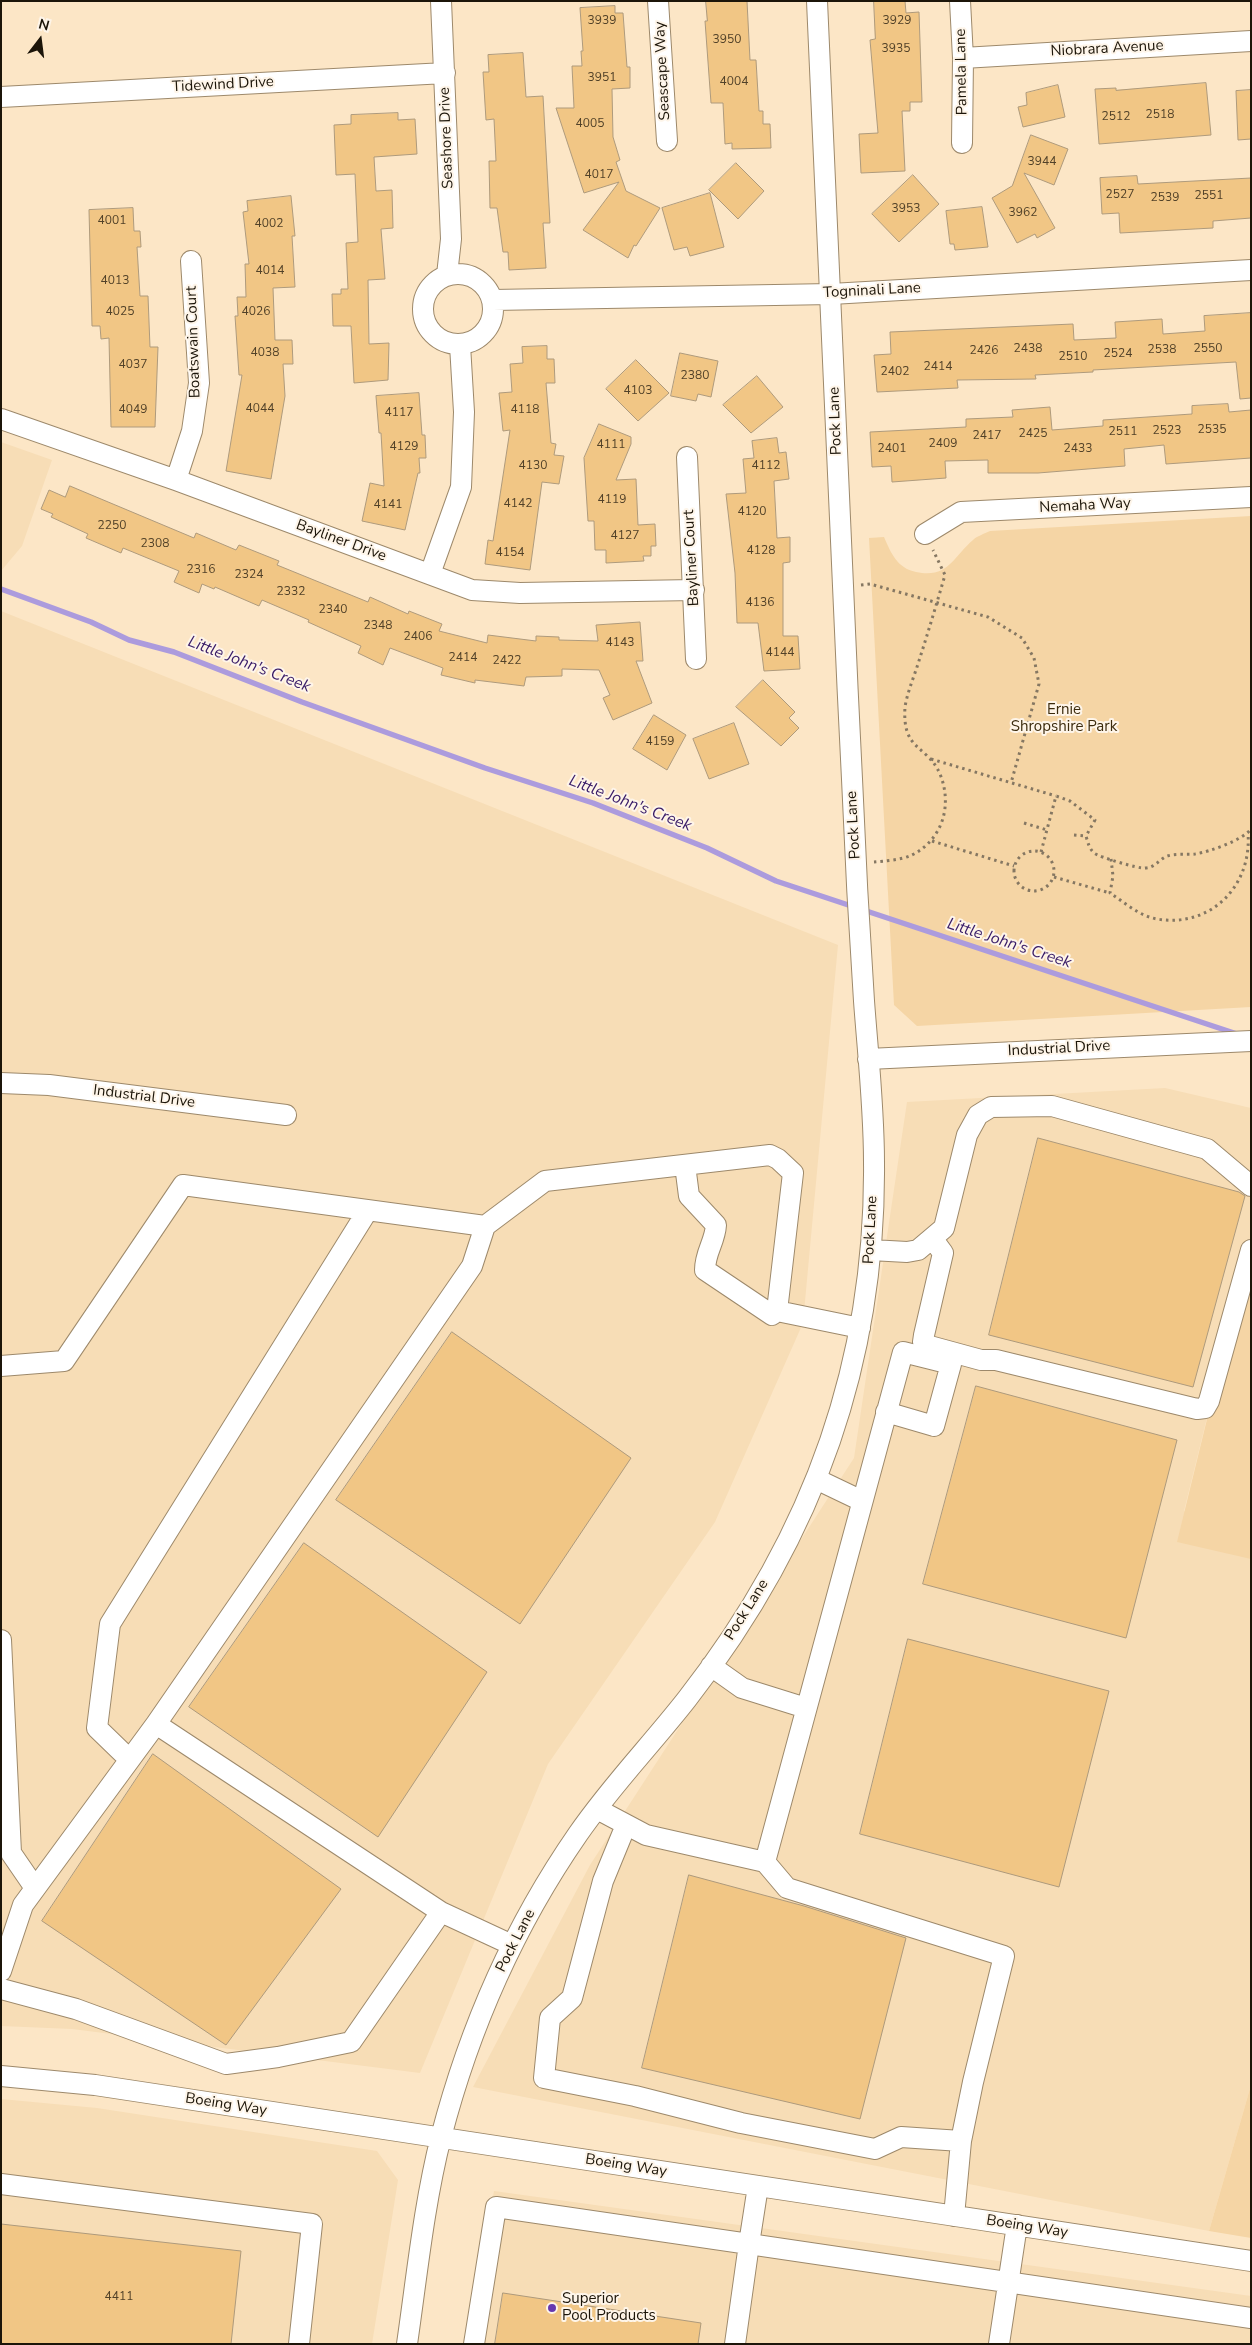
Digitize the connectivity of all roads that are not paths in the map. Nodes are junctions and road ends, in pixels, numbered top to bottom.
1 (441, 1) edge
2 (658, 1) edge
3 (817, 1) edge
4 (960, 1) edge
5 (1251, 41) edge
6 (963, 58) junction
7 (445, 74) junction
8 (1, 97) edge
9 (667, 141) dead end
10 (962, 143) dead end
11 (191, 261) dead end
12 (1251, 270) edge
13 (447, 275) junction
14 (830, 294) junction
15 (493, 300) junction
16 (460, 345) junction
17 (1, 419) edge
18 (687, 457) dead end
19 (176, 480) junction
20 (1251, 498) edge
21 (925, 534) road end
22 (430, 574) junction
23 (694, 590) junction
24 (696, 659) dead end
25 (1251, 1041) edge
26 (868, 1059) junction
27 (1, 1082) edge
28 (286, 1115) dead end
29 (685, 1165) junction
30 (1251, 1186) edge
31 (368, 1210) junction
32 (485, 1226) junction
33 (932, 1238) junction
34 (871, 1250) junction
35 (1251, 1250) edge
36 (777, 1311) junction
37 (860, 1328) junction
38 (1, 1366) edge
39 (886, 1412) dead end
40 (816, 1479) junction
41 (862, 1501) junction
42 (1, 1640) edge
43 (711, 1666) junction
44 (806, 1708) junction
45 (156, 1724) junction
46 (130, 1759) junction
47 (597, 1809) junction
48 (626, 1825) junction
49 (765, 1862) junction
50 (35, 1888) junction
51 (441, 1912) junction
52 (512, 1945) junction
53 (1, 1971) edge
54 (1, 1989) edge
55 (1, 2076) edge
56 (441, 2138) junction
57 (961, 2141) junction
58 (1, 2184) edge
59 (758, 2186) junction
60 (954, 2216) junction
61 (1017, 2225) junction
62 (749, 2244) junction
63 (1251, 2261) edge
64 (1008, 2282) junction
65 (1251, 2318) edge
66 (299, 2344) edge
67 (407, 2344) edge
68 (474, 2344) edge
69 (735, 2344) edge
70 (999, 2344) edge

1 - 7 street, Seashore Drive
2 - 9 street, Seascape Way
3 - 14 street, Pock Lane
4 - 6 street, Pamela Lane
5 - 6 street, Niobrara Avenue
6 - 10 street, Pamela Lane
7 - 8 street, Tidewind Drive
7 - 13 street, Seashore Drive
11 - 19 street, Boatswain Court
12 - 14 street, Togninali Lane
13 - 15 street
13 - 16 street
14 - 15 street, Togninali Lane
14 - 26 street, Pock Lane
15 - 16 street
16 - 22 street
17 - 19 street, Bayliner Drive
18 - 23 street, Bayliner Court
19 - 22 street, Bayliner Drive
20 - 21 street, Nemaha Way
22 - 23 street, Bayliner Drive
23 - 24 street, Bayliner Court
25 - 26 street, Industrial Drive
26 - 34 street, Pock Lane
27 - 28 street, Industrial Drive
29 - 32 street
29 - 36 street
29 - 36 street
30 - 33 street
31 - 32 street
31 - 38 street
31 - 46 street
32 - 45 street
33 - 34 street
33 - 35 street
34 - 37 street, Pock Lane
36 - 37 street
37 - 40 street, Pock Lane
39 - 41 street
40 - 41 street
40 - 43 street, Pock Lane
41 - 44 street
42 - 50 street
43 - 44 street
43 - 47 street, Pock Lane
44 - 49 street
45 - 46 street
45 - 51 street
46 - 50 street
47 - 48 street
47 - 52 street, Pock Lane
48 - 49 street
48 - 57 street
49 - 57 street
50 - 53 street
51 - 52 street
51 - 54 street
52 - 56 street, Pock Lane
55 - 56 street, Boeing Way
56 - 59 street, Boeing Way
56 - 67 street, Pock Lane
57 - 60 street
58 - 66 street
59 - 60 street, Boeing Way
59 - 62 street
60 - 61 street, Boeing Way
61 - 63 street, Boeing Way
61 - 64 street
62 - 64 street
62 - 68 street
62 - 69 street
64 - 65 street
64 - 70 street

